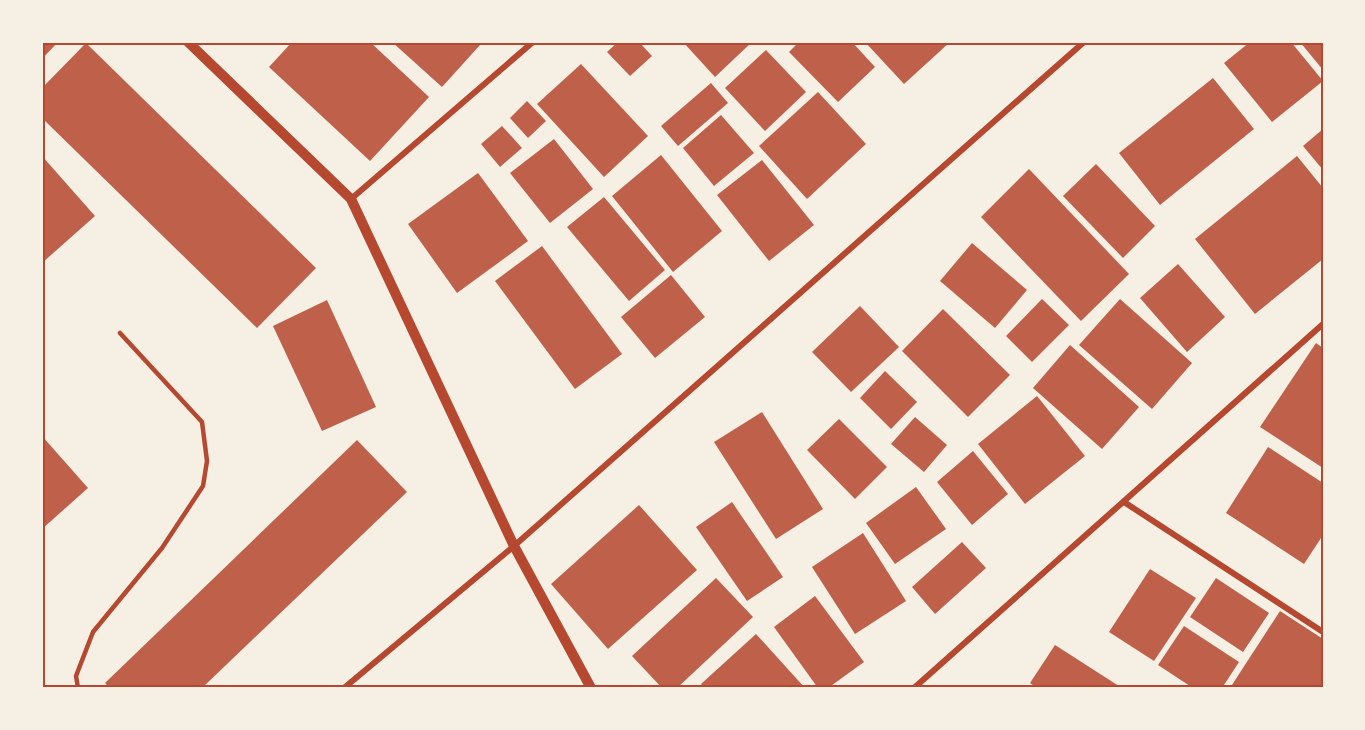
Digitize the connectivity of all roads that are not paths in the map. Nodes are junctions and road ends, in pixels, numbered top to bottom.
1 (188, 42) edge
2 (533, 42) edge
3 (1084, 42) edge
4 (351, 199) junction
5 (1323, 324) edge
6 (120, 333) dead end
7 (1124, 502) junction
8 (513, 546) junction
9 (1323, 632) edge
10 (78, 688) edge
11 (344, 688) edge
12 (591, 688) edge
13 (914, 688) edge

1 - 4 street
2 - 4 street
3 - 8 street
4 - 8 street
5 - 7 street
6 - 10 lane
7 - 9 street
7 - 13 street
8 - 11 street
8 - 12 street

